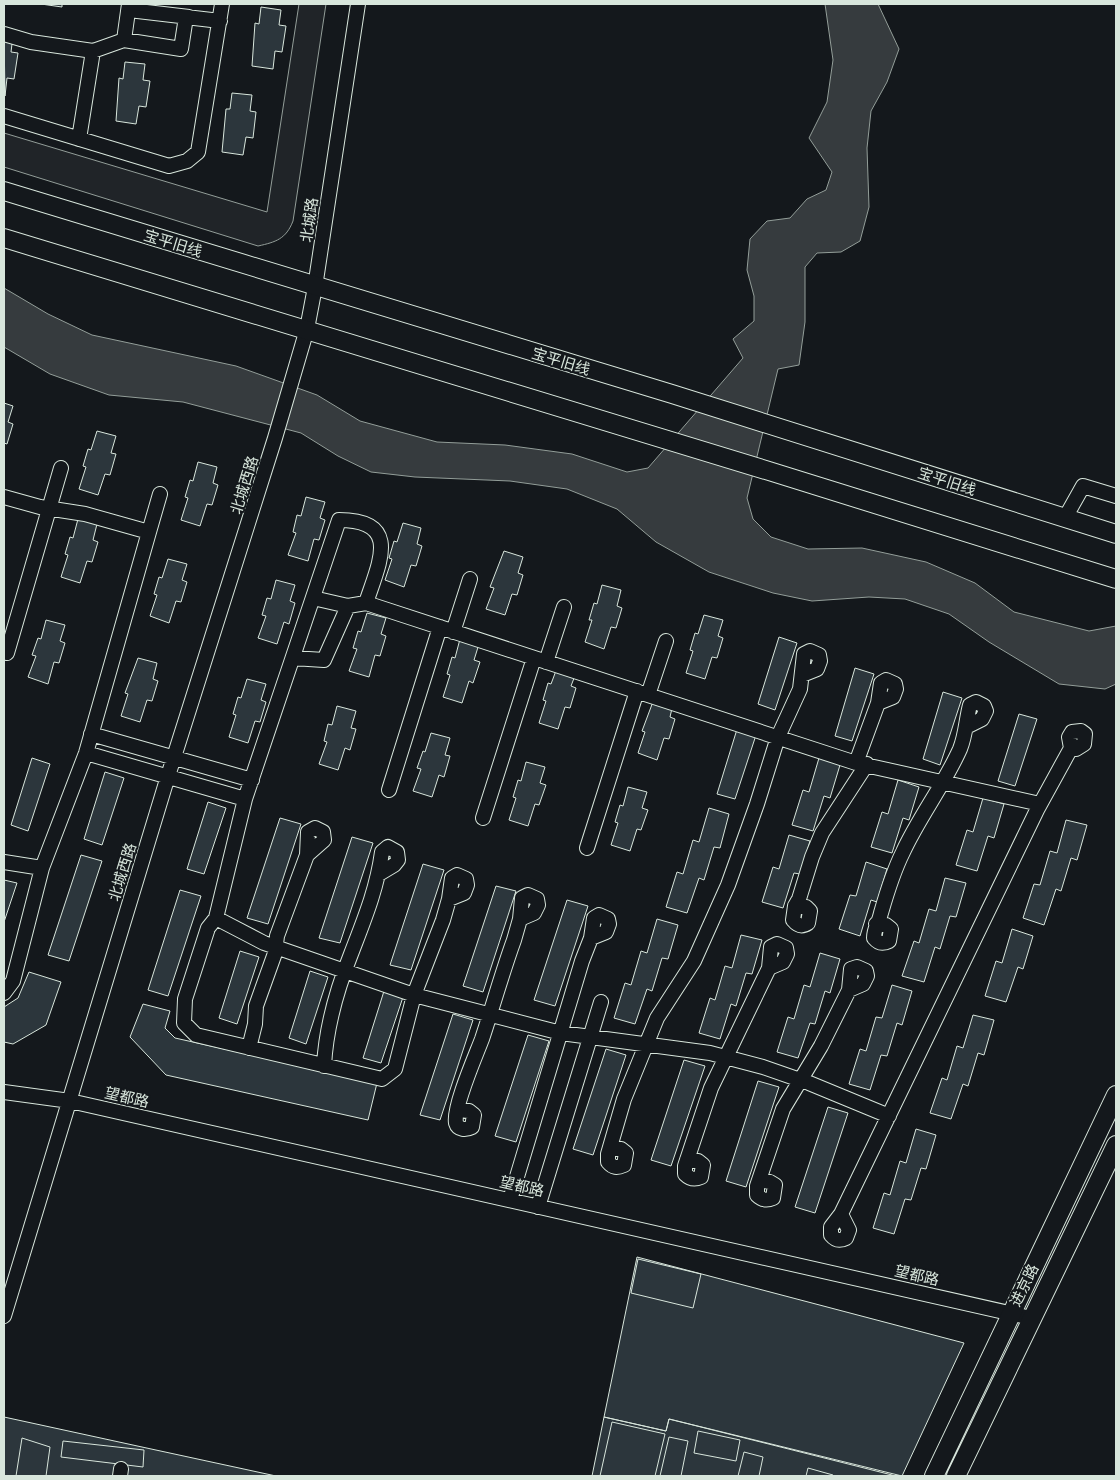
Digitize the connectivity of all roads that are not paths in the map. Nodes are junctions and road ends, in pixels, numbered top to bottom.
1 (222, 4) edge
2 (358, 4) edge
3 (129, 7) edge
4 (189, 18) junction
5 (220, 21) junction
6 (4, 34) edge
7 (124, 40) junction
8 (93, 51) junction
9 (4, 116) edge
10 (79, 139) junction
11 (4, 191) edge
12 (4, 238) edge
13 (316, 287) junction
14 (307, 329) junction
15 (276, 438) joint
16 (61, 468) dead end
17 (160, 494) dead end
18 (1116, 496) edge
19 (4, 497) edge
20 (51, 509) junction
21 (1065, 518) junction
22 (149, 532) junction
23 (1116, 534) edge
24 (470, 579) dead end
25 (1116, 579) edge
26 (313, 598) junction
27 (366, 604) junction
28 (348, 606) junction
29 (564, 607) dead end
30 (447, 630) junction
31 (666, 641) dead end
32 (7, 653) dead end
33 (293, 658) junction
34 (540, 660) junction
35 (802, 675) dead end
36 (642, 693) junction
37 (878, 703) dead end
38 (968, 726) dead end
39 (91, 734) junction
40 (778, 738) junction
41 (1071, 748) dead end
42 (86, 753) junction
43 (174, 757) junction
44 (861, 764) junction
45 (168, 776) junction
46 (252, 780) junction
47 (944, 782) junction
48 (389, 790) dead end
49 (245, 799) junction
50 (1040, 804) junction
51 (483, 818) dead end
52 (588, 848) dead end
53 (307, 855) dead end
54 (4, 862) edge
55 (42, 868) junction
56 (379, 874) dead end
57 (449, 899) dead end
58 (795, 906) dead end
59 (216, 918) junction
60 (520, 919) dead end
61 (876, 924) dead end
62 (591, 938) dead end
63 (274, 946) junction
64 (769, 968) dead end
65 (346, 972) junction
66 (849, 990) dead end
67 (4, 993) edge
68 (414, 995) junction
69 (601, 1002) dead end
70 (488, 1014) junction
71 (561, 1033) junction
72 (590, 1038) junction
73 (648, 1044) junction
74 (249, 1048) junction
75 (724, 1057) junction
76 (324, 1066) junction
77 (800, 1080) junction
78 (4, 1092) edge
79 (1116, 1095) edge
80 (70, 1101) junction
81 (458, 1110) dead end
82 (890, 1116) junction
83 (1094, 1140) junction
84 (1116, 1147) edge
85 (610, 1148) dead end
86 (687, 1160) dead end
87 (759, 1180) dead end
88 (510, 1200) junction
89 (538, 1207) junction
90 (841, 1214) dead end
91 (1011, 1313) junction
92 (4, 1316) edge
93 (1032, 1318) junction
94 (934, 1476) edge
95 (956, 1476) edge

1 - 5 street
2 - 13 street, 北城路
3 - 4 street
3 - 7 street
4 - 5 street
4 - 7 street
5 - 10 street
6 - 8 street
7 - 8 street
8 - 10 street
9 - 10 street
11 - 13 main road, 宝平旧线
12 - 14 main road
13 - 14 street, 北城路
13 - 21 main road, 宝平旧线
14 - 15 street, 北城路
14 - 25 main road
15 - 43 street, 北城西路
16 - 20 street
17 - 22 street
18 - 21 street
19 - 20 street
20 - 22 street
20 - 32 street
21 - 23 main road, 宝平旧线
22 - 39 street
24 - 30 street
26 - 27 street
26 - 28 street
26 - 33 street
27 - 28 street
27 - 30 street
28 - 33 street
29 - 34 street
30 - 34 street
30 - 48 street
31 - 36 street
33 - 46 street
34 - 36 street
34 - 51 street
35 - 40 street
36 - 40 street
36 - 52 street
37 - 44 street
38 - 47 street
39 - 42 street
39 - 43 street
40 - 44 street
40 - 73 street
41 - 50 street
42 - 45 street
42 - 55 street
43 - 45 street, 北城西路
43 - 46 street
44 - 47 street
44 - 58 street
45 - 49 street
45 - 80 street, 北城西路
46 - 49 street
47 - 50 street
47 - 61 street
49 - 59 street
50 - 82 street
53 - 63 street
54 - 55 street
55 - 67 street
56 - 65 street
57 - 68 street
59 - 63 street
59 - 74 street
60 - 70 street
62 - 71 street
63 - 65 street
63 - 74 street
64 - 75 street
65 - 68 street
65 - 76 street
66 - 77 street
68 - 70 street
68 - 76 street
69 - 72 street
70 - 71 street
70 - 81 street
71 - 72 street
71 - 88 street
72 - 73 street
72 - 89 street
73 - 75 street
73 - 85 street
74 - 76 street
75 - 77 street
75 - 86 street
77 - 82 street
77 - 87 street
78 - 80 street, 望都路
79 - 83 main road, 进京路
80 - 88 street, 望都路
80 - 92 street, 北城西路
82 - 90 street
83 - 84 street
83 - 91 main road, 进京路
84 - 93 main road, 进京路
88 - 89 street, 望都路
89 - 91 street, 望都路
91 - 93 street, 望都路
91 - 94 main road, 进京路
93 - 95 main road, 进京路

